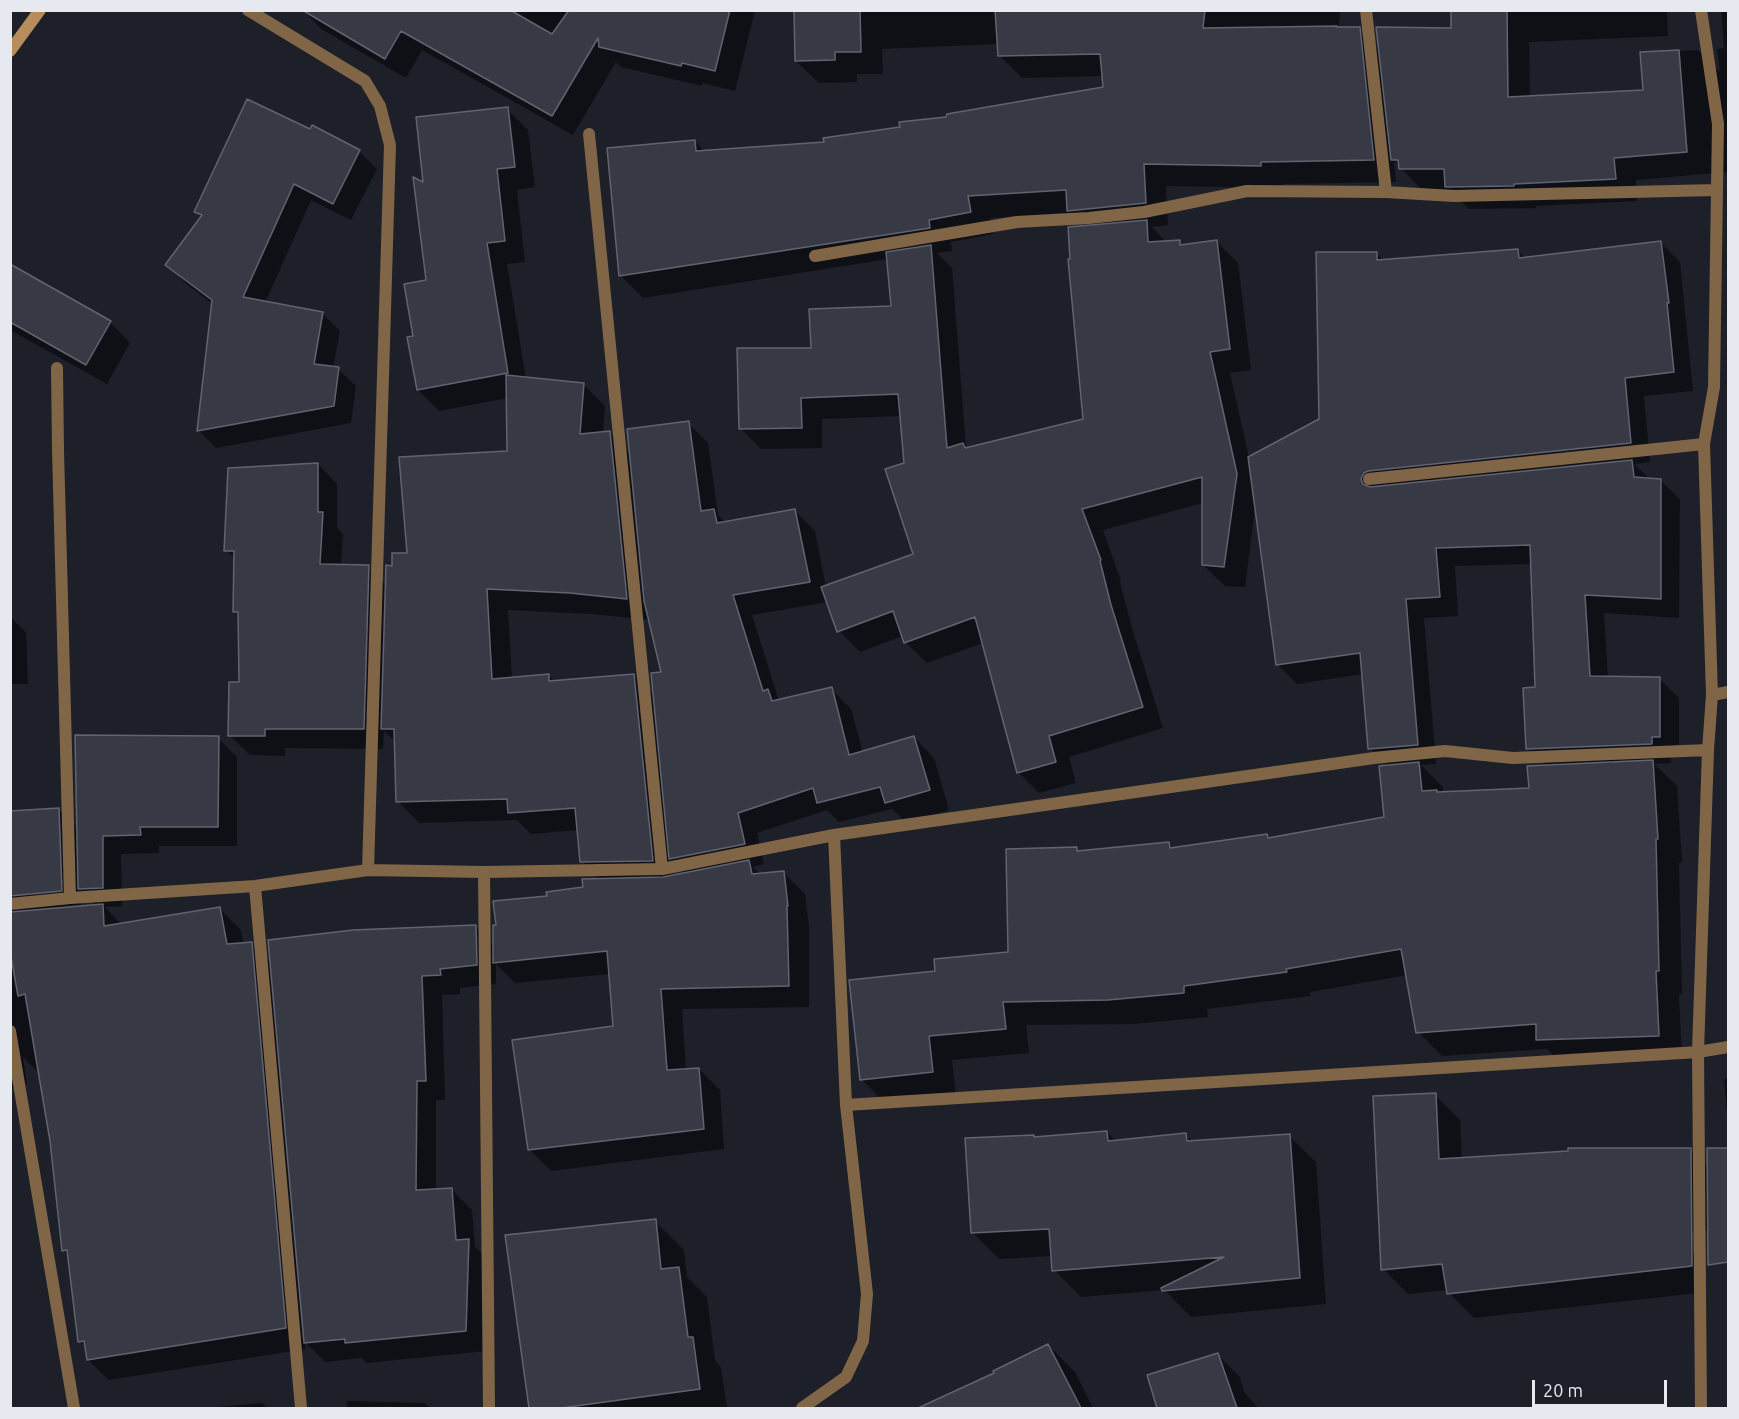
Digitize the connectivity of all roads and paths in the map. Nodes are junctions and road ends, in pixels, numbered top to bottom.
1 (40, 10) edge
2 (248, 10) edge
3 (1366, 10) edge
4 (1701, 10) edge
5 (10, 51) edge
6 (589, 134) dead end
7 (1717, 190) junction
8 (1386, 192) junction
9 (815, 256) dead end
10 (57, 368) dead end
11 (1704, 444) junction
12 (1369, 479) dead end
13 (1728, 692) edge
14 (1712, 695) junction
15 (1708, 750) junction
16 (834, 835) junction
17 (662, 869) junction
18 (368, 870) junction
19 (484, 872) junction
20 (255, 886) junction
21 (70, 898) junction
22 (10, 904) edge
23 (10, 1031) edge
24 (1728, 1047) edge
25 (1698, 1052) junction
26 (846, 1105) junction
27 (74, 1408) edge
28 (301, 1408) edge
29 (489, 1408) edge
30 (802, 1408) edge
31 (1701, 1408) edge

1 - 5 street
2 - 18 street
3 - 8 street
4 - 7 street
6 - 17 street
7 - 8 street
7 - 11 street
8 - 9 street
10 - 21 street
11 - 12 street
11 - 14 street
13 - 14 street
14 - 15 street
15 - 16 street
15 - 25 street
16 - 17 street
16 - 26 street
17 - 19 street
18 - 19 street
18 - 20 street
19 - 29 street
20 - 21 street
20 - 28 street
21 - 22 street
23 - 27 street
24 - 25 street
25 - 26 street
25 - 31 street
26 - 30 street

